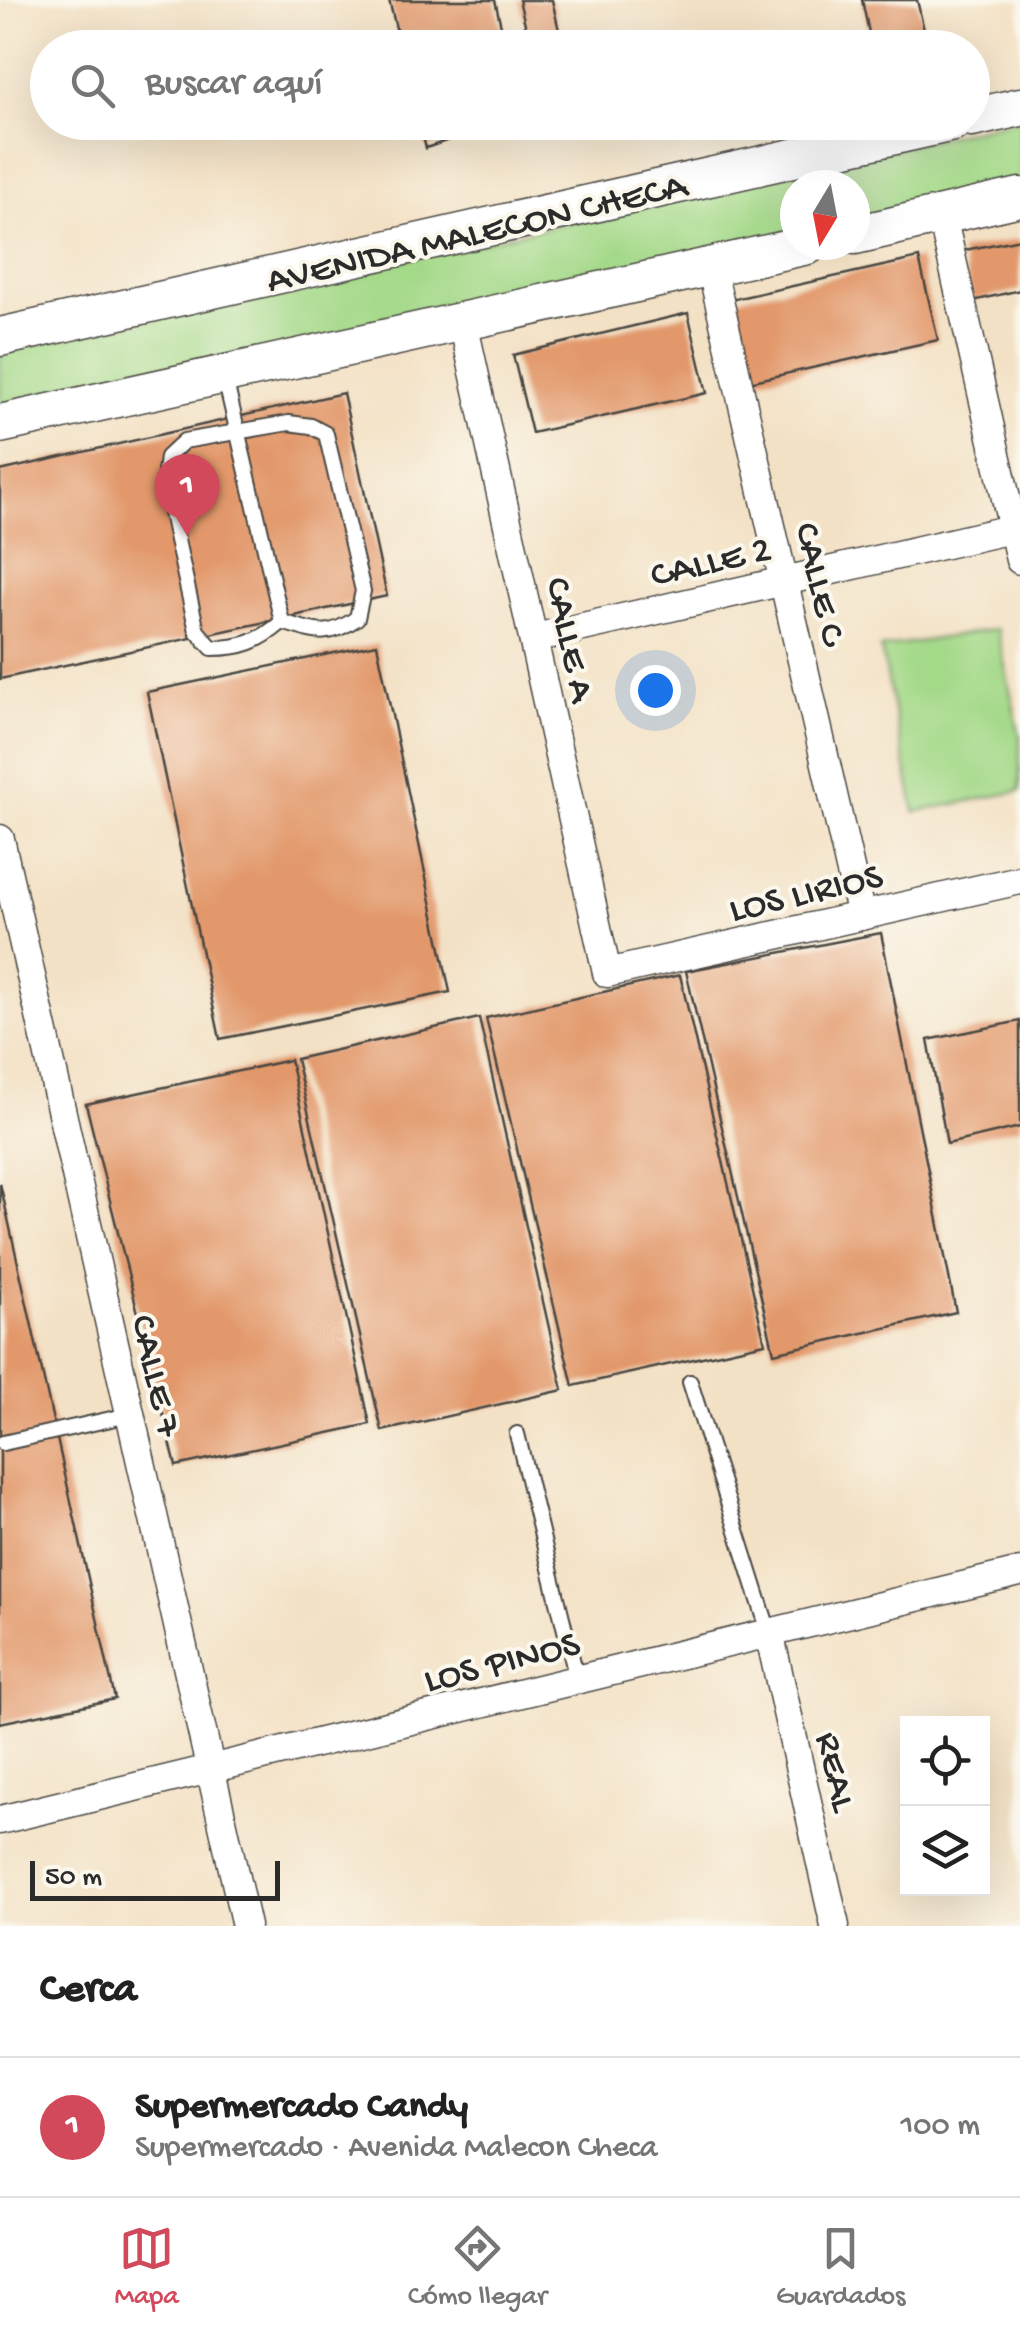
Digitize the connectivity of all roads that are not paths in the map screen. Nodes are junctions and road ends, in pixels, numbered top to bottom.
1 (1020, 107) edge
2 (990, 114) edge
3 (873, 140) edge
4 (1020, 197) edge
5 (942, 216) junction
6 (870, 232) edge
7 (780, 251) edge
8 (711, 266) junction
9 (463, 322) junction
10 (0, 337) edge
11 (224, 374) junction
12 (0, 424) edge
13 (239, 431) junction
14 (1016, 528) edge
15 (1020, 560) edge
16 (785, 580) junction
17 (282, 622) junction
18 (535, 638) junction
19 (2, 853) edge
20 (1020, 880) edge
21 (861, 916) junction
22 (607, 973) joint
23 (690, 1382) dead end
24 (129, 1415) junction
25 (518, 1434) dead end
26 (4, 1442) dead end
27 (1020, 1572) edge
28 (769, 1632) junction
29 (577, 1679) junction
30 (208, 1770) junction
31 (0, 1820) edge
32 (246, 1926) edge
33 (835, 1926) edge

1 - 2 main road
3 - 10 main road, AVENIDA MALECON CHECA
4 - 5 main road
5 - 6 main road
5 - 14 street
7 - 8 main road
8 - 9 main road
8 - 16 street, CALLE C
9 - 11 main road
9 - 18 street, CALLE A
11 - 12 main road
11 - 13 lane
13 - 17 lane
13 - 17 lane
13 - 17 lane
14 - 15 street
14 - 16 street, CALLE 2
16 - 18 street, CALLE 2
16 - 21 street, CALLE C
18 - 22 street, CALLE A
19 - 24 street, CALLE 7
20 - 21 street, LOS LIRIOS
21 - 22 street, LOS LIRIOS
23 - 28 lane
24 - 26 lane
24 - 30 street, CALLE 7
25 - 29 lane
27 - 28 street, LOS PINOS
28 - 29 street, LOS PINOS
28 - 33 street, REAL
29 - 30 street, LOS PINOS
30 - 31 street, LOS PINOS
30 - 32 street, CALLE 7

